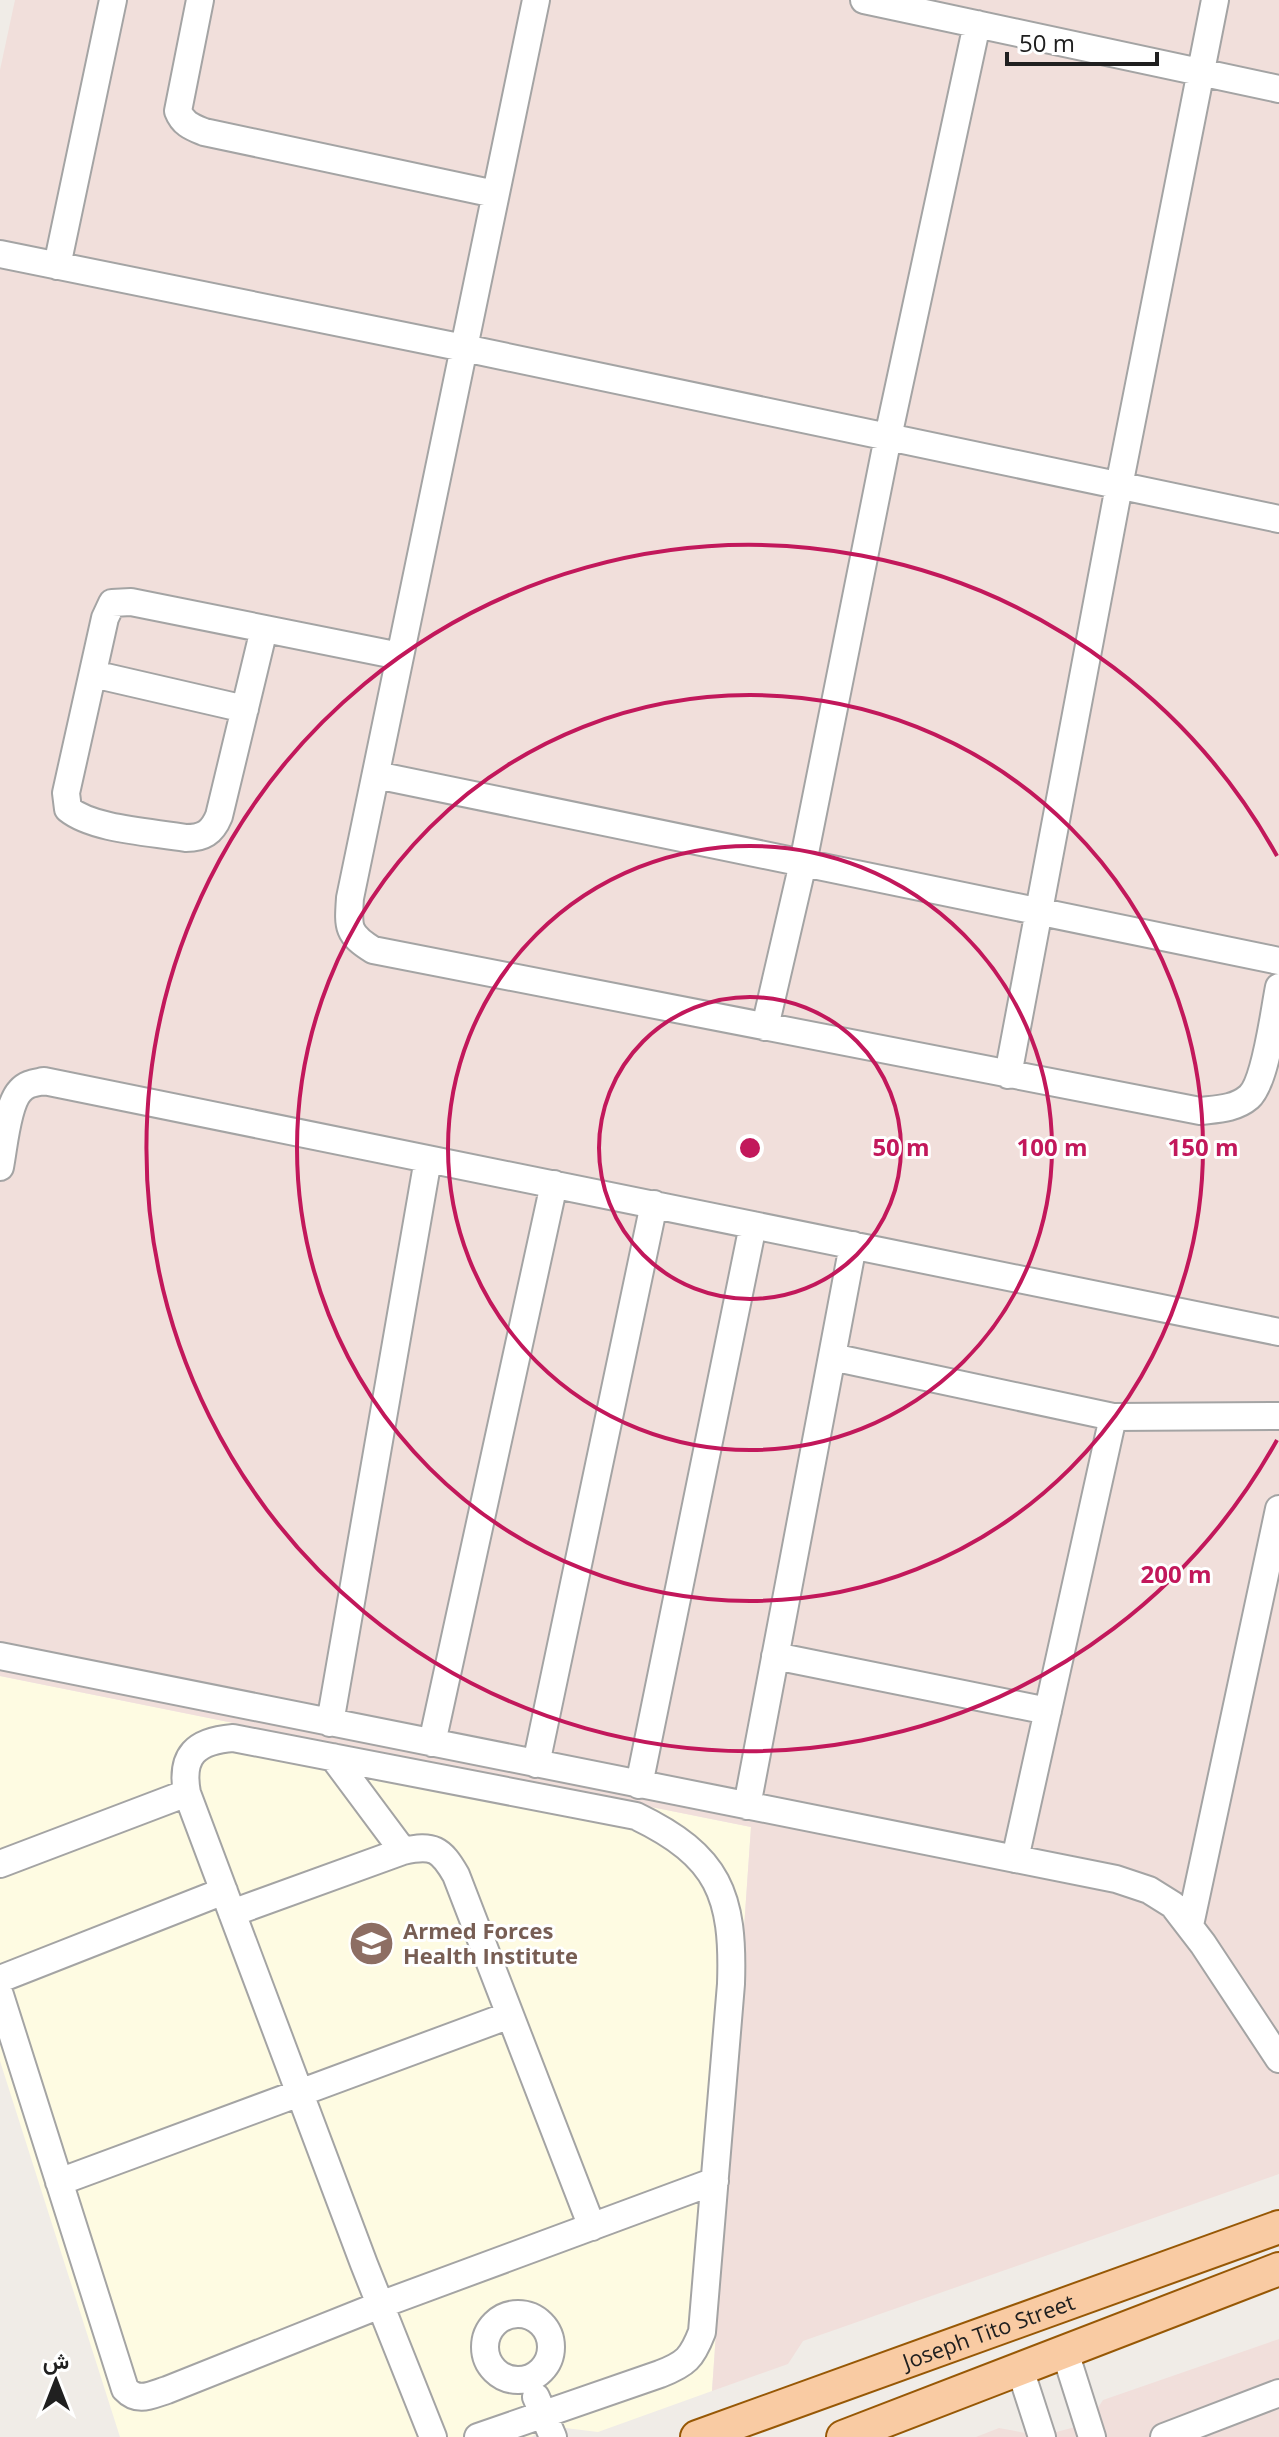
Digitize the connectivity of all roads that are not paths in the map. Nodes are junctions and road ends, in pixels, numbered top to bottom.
1 (113, 0) edge
2 (200, 0) edge
3 (536, 0) edge
4 (864, 0) edge
5 (1215, 0) edge
6 (977, 24) junction
7 (1202, 73) junction
8 (1279, 89) edge
9 (495, 194) junction
10 (0, 254) edge
11 (57, 266) junction
12 (464, 348) junction
13 (888, 437) junction
14 (1119, 486) junction
15 (1279, 519) edge
16 (264, 629) junction
17 (400, 656) junction
18 (93, 674) junction
19 (245, 709) junction
20 (376, 775) junction
21 (803, 863) junction
22 (1037, 911) junction
23 (1279, 961) edge
24 (1279, 987) edge
25 (765, 1027) junction
26 (1008, 1075) junction
27 (428, 1159) junction
28 (0, 1167) edge
29 (554, 1184) junction
30 (654, 1204) junction
31 (753, 1225) junction
32 (853, 1245) junction
33 (1279, 1332) edge
34 (832, 1357) junction
35 (1279, 1416) edge
36 (1113, 1417) junction
37 (1279, 1509) edge
38 (1276, 1544) edge
39 (0, 1656) edge
40 (775, 1656) junction
41 (1048, 1711) junction
42 (330, 1723) junction
43 (432, 1743) junction
44 (333, 1757) junction
45 (536, 1764) junction
46 (639, 1785) junction
47 (187, 1793) junction
48 (747, 1806) junction
49 (403, 1851) junction
50 (1015, 1859) junction
51 (0, 1864) edge
52 (228, 1902) junction
53 (1190, 1925) junction
54 (0, 1979) edge
55 (0, 1995) edge
56 (510, 2015) junction
57 (1279, 2059) edge
58 (299, 2092) junction
59 (715, 2181) junction
60 (59, 2182) junction
61 (592, 2227) junction
62 (1279, 2227) edge
63 (1279, 2269) edge
64 (380, 2305) junction
65 (1065, 2352) junction
66 (1020, 2369) junction
67 (530, 2379) dead end
68 (1279, 2393) edge
69 (548, 2425) edge
70 (433, 2437) edge
71 (478, 2437) edge
72 (697, 2437) edge
73 (843, 2437) edge
74 (1042, 2437) edge
75 (1092, 2437) edge
76 (1164, 2437) edge

1 - 11 lane
2 - 9 lane
3 - 9 lane
4 - 6 lane
5 - 7 lane
6 - 7 lane
6 - 13 lane
7 - 8 lane
7 - 14 lane
9 - 12 lane
10 - 11 lane
11 - 12 lane
12 - 13 lane
12 - 17 lane
13 - 14 lane
13 - 21 lane
14 - 15 lane
14 - 22 lane
16 - 17 lane
16 - 18 lane
16 - 19 lane
17 - 20 lane
18 - 19 lane
18 - 19 lane
20 - 21 lane
20 - 25 lane
21 - 22 lane
21 - 25 lane
22 - 23 lane
22 - 26 lane
24 - 26 lane
25 - 26 lane
27 - 28 lane
27 - 29 lane
27 - 42 lane
29 - 30 lane
29 - 43 lane
30 - 31 lane
30 - 45 lane
31 - 32 lane
31 - 46 lane
32 - 33 lane
32 - 34 lane
34 - 36 lane
34 - 40 lane
35 - 36 lane
36 - 41 lane
37 - 38 lane
38 - 53 lane
39 - 42 lane
40 - 41 lane
40 - 48 lane
41 - 50 lane
42 - 43 lane
43 - 45 lane
44 - 47 lane
44 - 49 lane
44 - 59 lane
45 - 46 lane
46 - 48 lane
47 - 51 lane
47 - 52 lane
48 - 50 lane
49 - 52 lane
49 - 56 lane
50 - 53 lane
52 - 54 lane
52 - 58 lane
53 - 57 lane
55 - 60 lane
56 - 58 lane
56 - 61 lane
58 - 60 lane
58 - 64 lane
59 - 61 lane
59 - 69 lane
60 - 64 lane
61 - 64 lane
62 - 72 main road, Joseph Tito Street
63 - 65 main road, Joseph Tito Street
64 - 70 lane
65 - 66 main road, Joseph Tito Street
65 - 75 lane
66 - 73 main road, Joseph Tito Street
66 - 74 lane
67 - 69 lane
68 - 76 lane
69 - 71 lane

